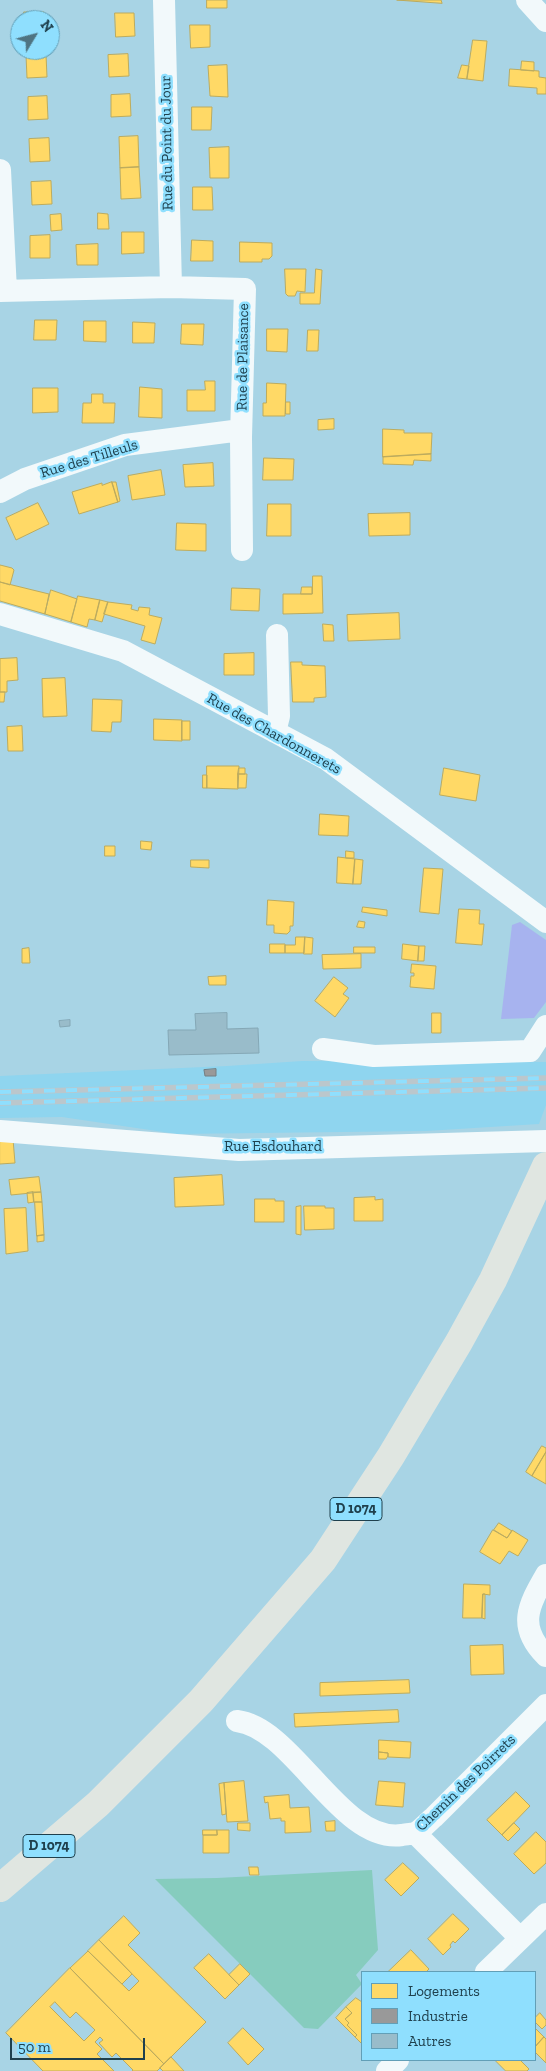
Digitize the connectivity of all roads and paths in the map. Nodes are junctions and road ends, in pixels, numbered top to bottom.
1 (164, 0) edge
2 (526, 0) edge
3 (546, 21) edge
4 (0, 170) edge
5 (171, 286) junction
6 (3, 291) edge
7 (242, 430) junction
8 (0, 492) edge
9 (242, 550) dead end
10 (0, 614) edge
11 (277, 635) dead end
12 (275, 732) junction
13 (546, 922) edge
14 (546, 1026) edge
15 (324, 1049) dead end
16 (0, 1131) edge
17 (546, 1141) edge
18 (546, 1166) edge
19 (546, 1575) edge
20 (546, 1656) edge
21 (546, 1705) edge
22 (237, 1721) dead end
23 (415, 1833) junction
24 (0, 1888) edge
25 (546, 1914) edge
26 (520, 1938) junction
27 (487, 1971) edge
28 (397, 2061) edge
29 (387, 2071) edge

1 - 5 street, Rue du Point du Jour
2 - 3 street
4 - 6 street
5 - 6 street, Rue de Plaisance
5 - 7 street, Rue de Plaisance
7 - 8 street, Rue des Tilleuls
7 - 9 street, Rue de Plaisance
10 - 12 street, Rue des Chardonnerets
11 - 12 street
12 - 13 street, Rue des Chardonnerets
14 - 15 street
16 - 17 street, Rue Esdouhard
18 - 24 main road, D 1074
19 - 20 street
21 - 23 street, Chemin des Poirrets
22 - 23 street, Chemin des Poirrets
23 - 26 street
25 - 26 street
26 - 27 street
28 - 29 street

